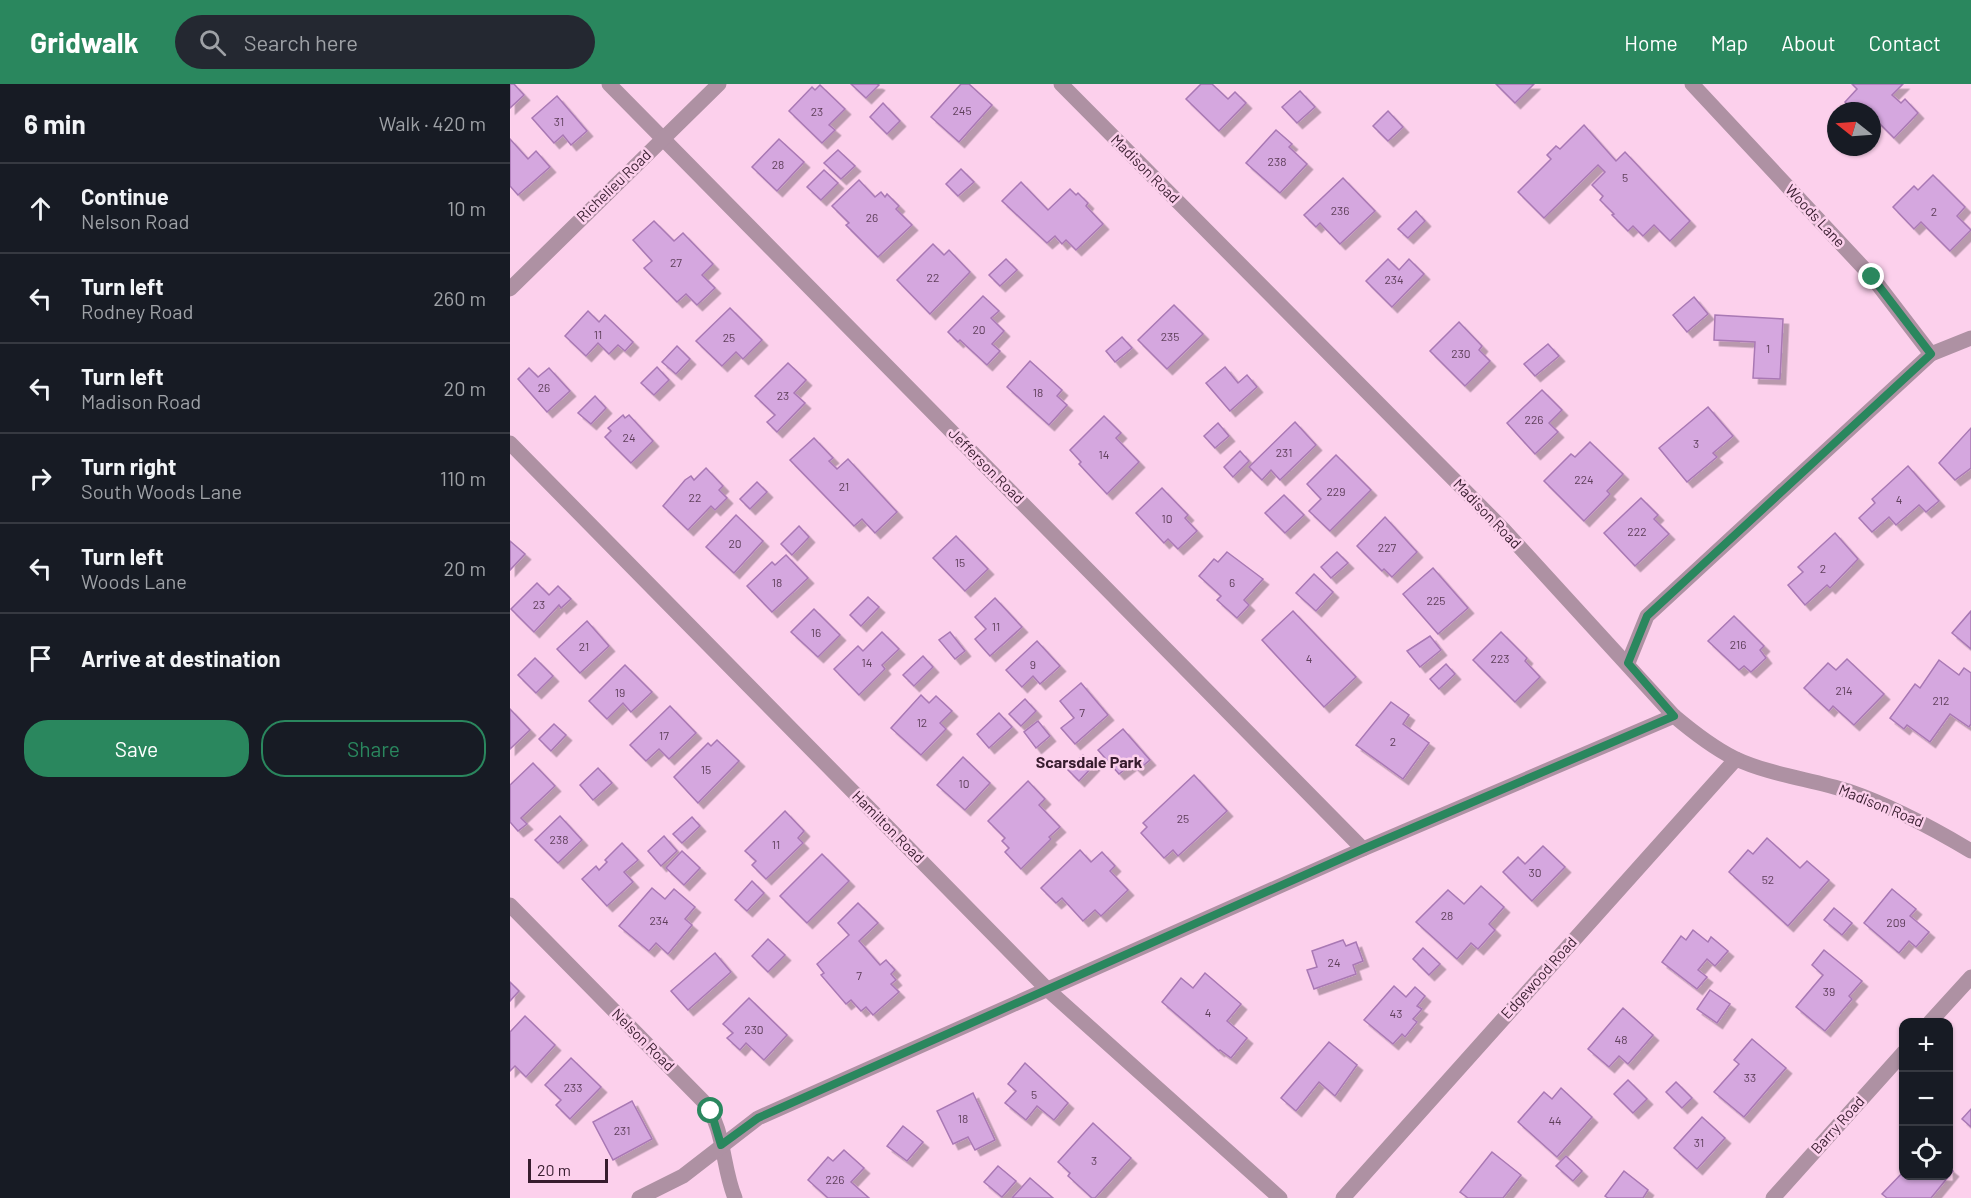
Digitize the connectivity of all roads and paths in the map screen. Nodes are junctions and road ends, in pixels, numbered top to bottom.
1 (609, 84) edge
2 (719, 84) edge
3 (1061, 84) edge
4 (1692, 84) edge
5 (663, 139) junction
6 (510, 289) edge
7 (1971, 338) edge
8 (1931, 354) junction
9 (510, 443) edge
10 (1628, 663) junction
11 (1674, 716) junction
12 (1736, 759) junction
13 (1363, 849) junction
14 (1971, 851) edge
15 (510, 905) edge
16 (1971, 977) edge
17 (1048, 990) junction
18 (1934, 1018) edge
19 (1899, 1058) edge
20 (721, 1145) junction
21 (639, 1198) edge
22 (735, 1198) edge
23 (1280, 1198) edge
24 (1343, 1198) edge
25 (1773, 1198) edge

1 - 5 street, Jefferson Road
2 - 5 street, Richelieu Road
3 - 10 street, Madison Road
4 - 8 street, Woods Lane
5 - 6 street, Richelieu Road
5 - 13 street, Jefferson Road
7 - 8 street
8 - 10 street
9 - 17 street, Hamilton Road
10 - 11 street, Madison Road
11 - 12 street, Madison Road
11 - 13 street
12 - 14 street, Madison Road
12 - 24 street, Edgewood Road
13 - 17 street
15 - 20 street, Nelson Road
16 - 18 street
17 - 20 street
17 - 23 street, Hamilton Road
19 - 25 street, Barry Road
20 - 21 street
20 - 22 street, Nelson Road

